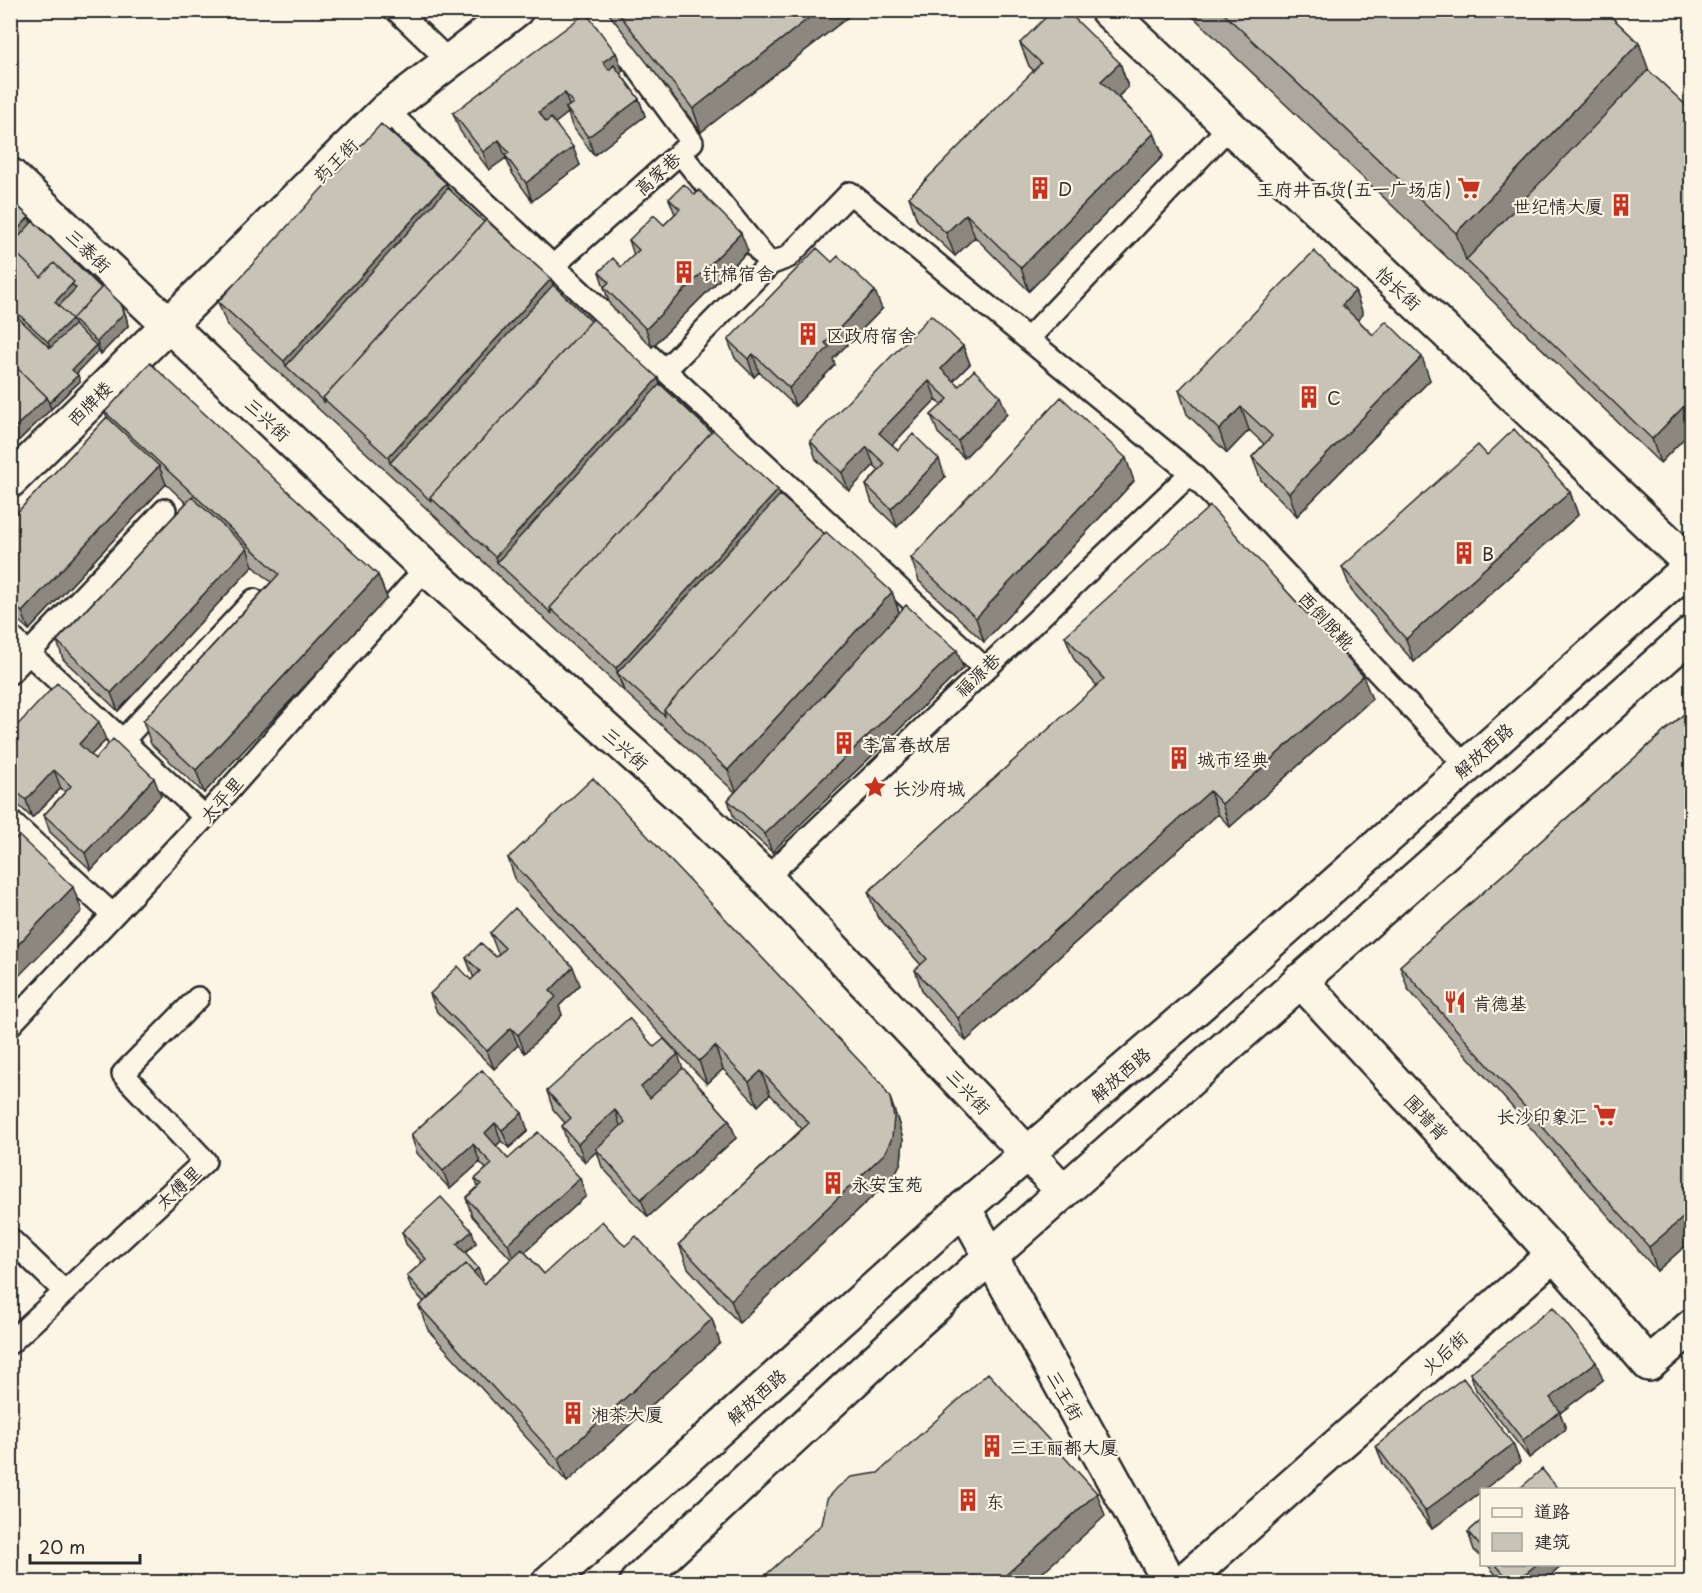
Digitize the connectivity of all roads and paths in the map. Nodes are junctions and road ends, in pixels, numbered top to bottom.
1 (396, 10) edge
2 (516, 10) edge
3 (595, 10) edge
4 (1107, 10) edge
5 (448, 60) junction
6 (386, 110) junction
7 (1229, 127) junction
8 (680, 153) junction
9 (10, 175) edge
10 (770, 264) junction
11 (553, 266) junction
12 (167, 326) junction
13 (1028, 339) junction
14 (665, 370) junction
15 (1191, 473) junction
16 (10, 481) edge
17 (165, 510) dead end
18 (1692, 565) edge
19 (426, 568) junction
20 (254, 600) edge
21 (1692, 633) edge
22 (10, 636) edge
23 (29, 653) junction
24 (984, 668) junction
25 (10, 673) edge
26 (123, 740) junction
27 (1465, 765) junction
28 (205, 817) junction
29 (14, 833) edge
30 (766, 878) junction
31 (113, 915) junction
32 (1300, 980) junction
33 (198, 998) dead end
34 (10, 1025) edge
35 (1028, 1153) junction
36 (1064, 1191) junction
37 (964, 1208) junction
38 (10, 1239) edge
39 (1554, 1254) junction
40 (989, 1257) junction
41 (65, 1292) junction
42 (1692, 1326) edge
43 (10, 1343) edge
44 (549, 1582) edge
45 (637, 1582) edge
46 (1165, 1582) edge
47 (1183, 1582) edge

1 - 5 lane
2 - 5 street, 药王街
3 - 8 lane, 高家巷
4 - 7 street, 怡长街
5 - 6 street, 药王街
6 - 11 lane
6 - 12 street, 药王街
7 - 13 lane
7 - 18 street, 怡长街
8 - 10 lane
8 - 11 lane, 高家巷
9 - 12 street, 三泰街
10 - 13 lane, 西倒脱靴
10 - 14 lane
11 - 14 lane
12 - 16 street, 西牌楼
12 - 19 street, 三兴街
13 - 15 lane, 西倒脱靴
14 - 24 lane
15 - 24 lane, 福源巷
15 - 27 lane, 西倒脱靴
17 - 23 lane
18 - 27 street, 解放西路
19 - 28 lane, 太平里
19 - 30 street, 三兴街
20 - 26 lane
21 - 32 street
22 - 23 lane
23 - 25 lane
23 - 26 lane
24 - 30 lane, 福源巷
26 - 28 lane
27 - 35 street, 解放西路
28 - 31 lane, 太平里
29 - 31 lane
30 - 35 street, 三兴街
31 - 34 lane, 太平里
32 - 36 street
32 - 39 street, 围墙背
33 - 41 lane, 太傅里
35 - 36 street, 三兴街
35 - 37 street, 解放西路
36 - 40 street
37 - 40 street, 三王街
37 - 44 street, 解放西路
38 - 41 lane
39 - 42 street
39 - 47 street, 火后街
40 - 45 street
40 - 46 street, 三王街
41 - 43 lane, 太傅里

